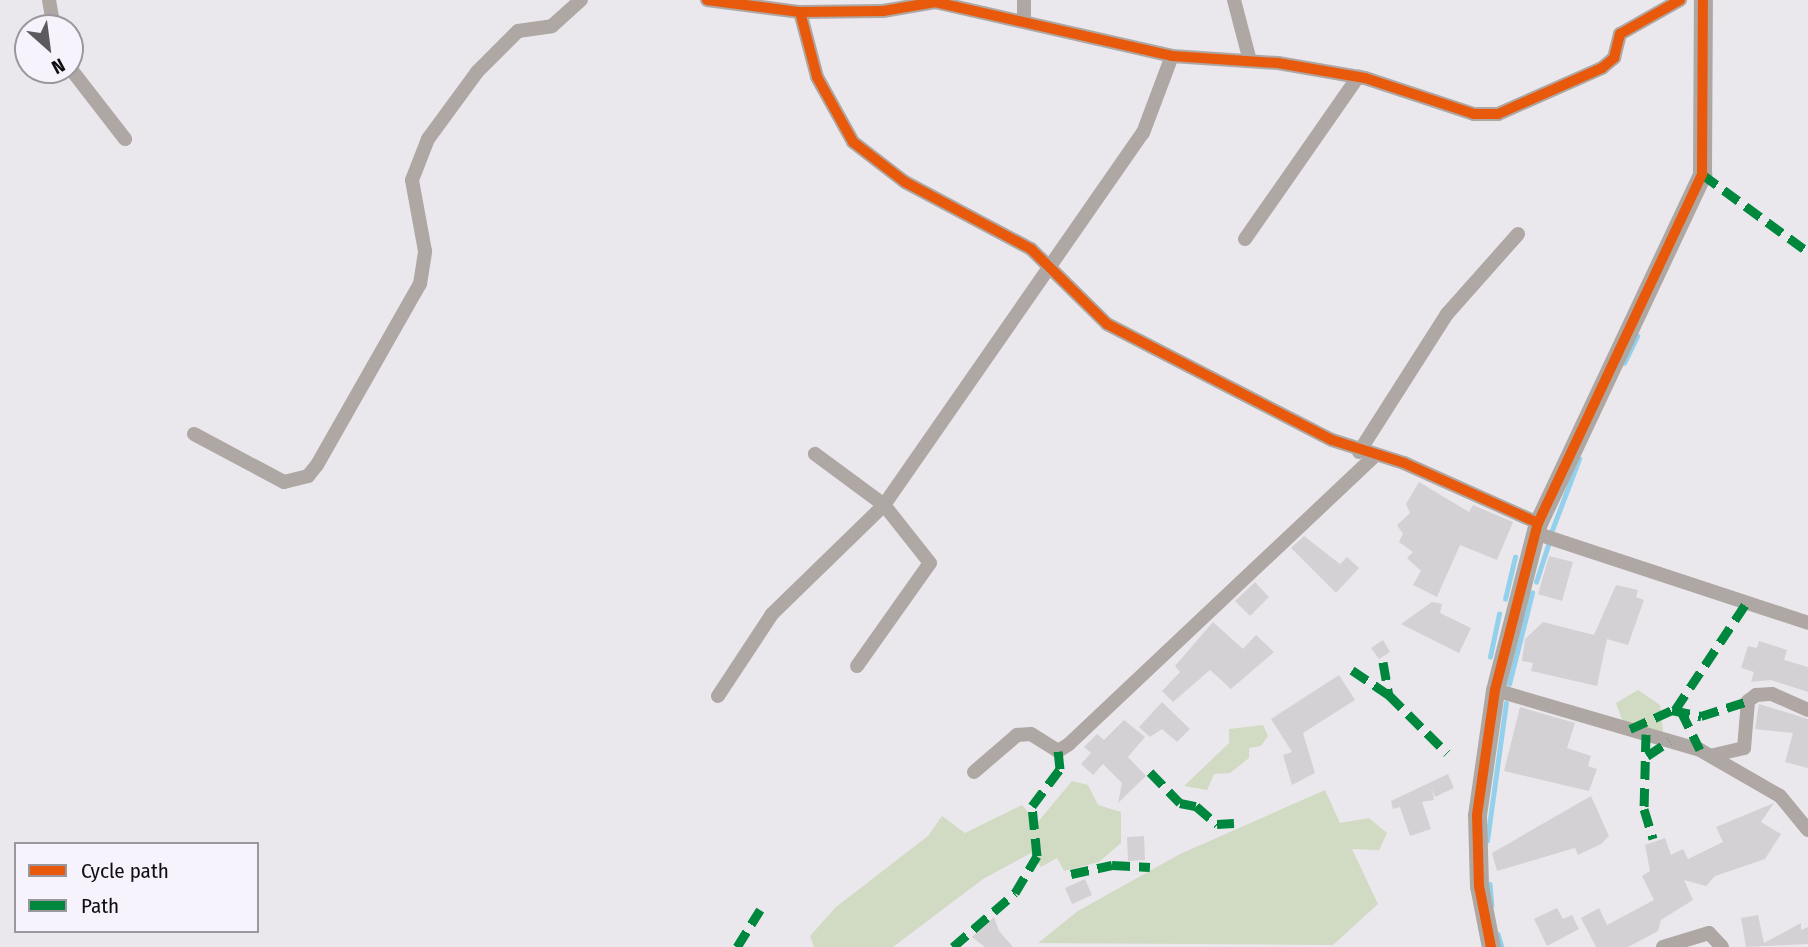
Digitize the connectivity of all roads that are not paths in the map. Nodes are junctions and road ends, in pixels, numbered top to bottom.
1 (581, 0) edge
2 (707, 0) edge
3 (1024, 0) edge
4 (1234, 0) edge
5 (1680, 0) edge
6 (1703, 0) edge
7 (800, 12) junction
8 (1024, 19) junction
9 (1172, 56) junction
10 (1250, 61) junction
11 (1359, 77) junction
12 (82, 84) edge
13 (125, 139) dead end
14 (1518, 234) dead end
15 (1245, 239) dead end
16 (1047, 265) junction
17 (194, 434) dead end
18 (1359, 452) junction
19 (815, 454) dead end
20 (1375, 456) junction
21 (884, 505) junction
22 (1537, 528) junction
23 (1808, 623) edge
24 (857, 666) dead end
25 (1495, 690) junction
26 (718, 696) dead end
27 (1808, 710) edge
28 (1710, 754) junction
29 (974, 772) dead end
30 (1808, 830) edge
31 (1491, 947) edge
32 (1663, 947) edge
33 (1722, 947) edge

1 - 17 street
2 - 7 street
3 - 8 street
4 - 10 street
5 - 11 street
6 - 22 street
7 - 8 street
7 - 16 street
8 - 9 street
9 - 10 street
9 - 16 street
10 - 11 street
11 - 15 street
12 - 13 street
14 - 18 street
16 - 18 street
16 - 21 street
18 - 20 street
19 - 21 street
20 - 22 street
20 - 29 street
21 - 24 street
21 - 26 street
22 - 23 street
22 - 25 street
25 - 28 street
25 - 31 street
27 - 28 street
28 - 30 street
32 - 33 street

